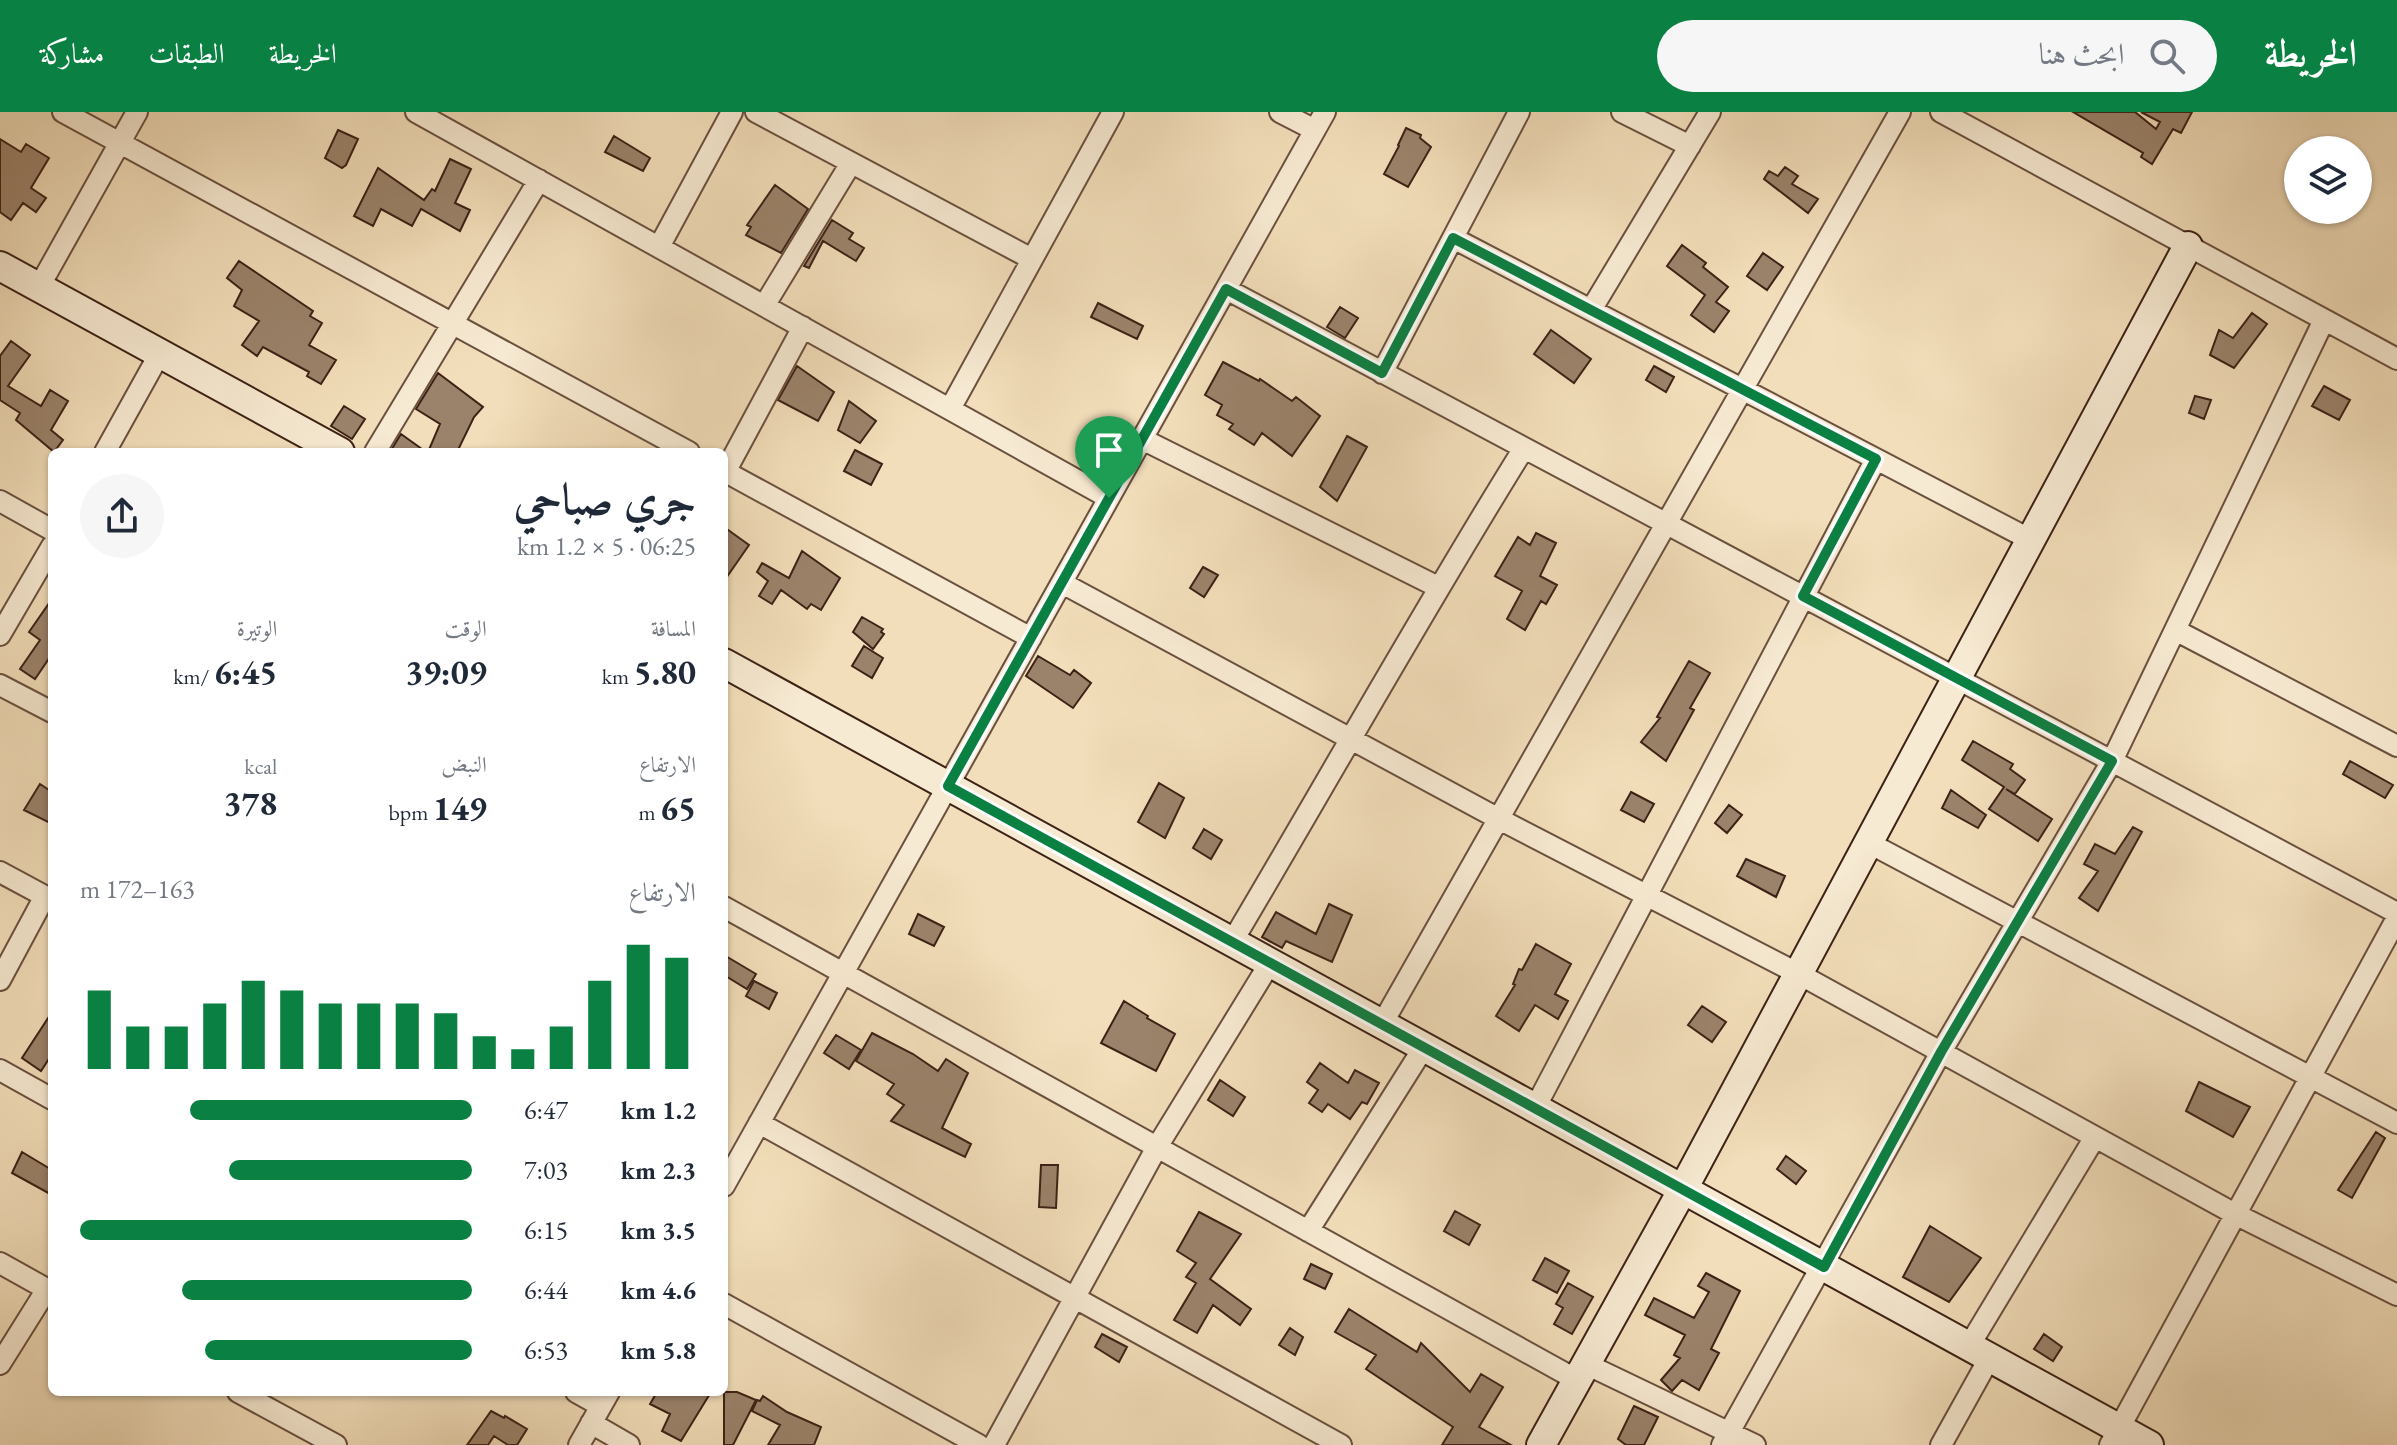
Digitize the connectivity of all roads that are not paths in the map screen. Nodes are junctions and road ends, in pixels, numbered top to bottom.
1 (63, 112) edge
2 (137, 112) edge
3 (416, 112) edge
4 (732, 112) edge
5 (756, 112) edge
6 (1113, 112) edge
7 (1280, 112) edge
8 (1325, 112) edge
9 (1519, 112) edge
10 (1622, 112) edge
11 (1710, 112) edge
12 (1900, 112) edge
13 (1941, 112) edge
14 (1315, 130) junction
15 (120, 143) junction
16 (1690, 146) junction
17 (851, 163) junction
18 (539, 180) junction
19 (1453, 238) junction
20 (2188, 246) junction
21 (659, 247) junction
22 (1032, 259) junction
23 (0, 266) edge
24 (39, 287) junction
25 (1226, 289) junction
26 (764, 306) junction
27 (1591, 310) junction
28 (2324, 320) junction
29 (452, 323) junction
30 (803, 327) junction
31 (160, 353) junction
32 (2397, 359) edge
33 (1382, 373) junction
34 (1744, 390) junction
35 (950, 409) junction
36 (1142, 439) junction
37 (107, 448) edge
38 (333, 448) edge
39 (377, 448) edge
40 (682, 448) edge
41 (1524, 448) junction
42 (1876, 459) junction
43 (728, 465) edge
44 (728, 474) edge
45 (1109, 498) junction
46 (0, 501) edge
47 (1668, 524) junction
48 (48, 528) edge
49 (2031, 540) junction
50 (48, 553) edge
51 (1062, 583) junction
52 (1438, 587) junction
53 (1803, 596) junction
54 (2175, 630) junction
55 (0, 635) edge
56 (1031, 638) junction
57 (728, 665) edge
58 (1957, 678) junction
59 (0, 685) edge
60 (48, 710) edge
61 (1352, 740) junction
62 (2397, 746) edge
63 (2112, 761) junction
64 (948, 786) junction
65 (1499, 819) junction
66 (1869, 843) junction
67 (0, 872) edge
68 (1646, 895) junction
69 (48, 897) edge
70 (48, 900) edge
71 (728, 909) edge
72 (2397, 915) edge
73 (2018, 922) junction
74 (1232, 942) junction
75 (1270, 963) junction
76 (843, 973) junction
77 (1799, 974) junction
78 (0, 980) edge
79 (1382, 1024) junction
80 (1424, 1047) junction
81 (1941, 1052) junction
82 (0, 1070) edge
83 (2310, 1077) junction
84 (48, 1097) edge
85 (1535, 1108) junction
86 (759, 1123) junction
87 (2397, 1123) edge
88 (2095, 1137) junction
89 (1157, 1147) junction
90 (728, 1179) edge
91 (1683, 1189) junction
92 (2235, 1214) junction
93 (1308, 1231) junction
94 (0, 1263) edge
95 (1824, 1267) junction
96 (48, 1289) edge
97 (48, 1292) edge
98 (2397, 1295) edge
99 (1074, 1297) junction
100 (728, 1306) edge
101 (1980, 1352) junction
102 (0, 1364) edge
103 (1581, 1372) junction
104 (245, 1396) edge
105 (582, 1396) edge
106 (600, 1407) edge
107 (2114, 1437) edge
108 (1726, 1439) edge
109 (336, 1445) edge
110 (579, 1445) edge
111 (629, 1445) edge
112 (979, 1445) edge
113 (994, 1445) edge
114 (1341, 1445) edge
115 (1541, 1445) edge
116 (1755, 1445) edge
117 (1941, 1445) edge
118 (2149, 1445) edge

1 - 15 street
2 - 15 street
3 - 18 street
4 - 21 street
5 - 17 street
6 - 22 street
7 - 14 street
8 - 14 street
9 - 19 street
10 - 16 street
11 - 16 street
12 - 34 street
13 - 20 street
14 - 25 street
15 - 24 street
15 - 29 street
16 - 27 street
17 - 22 street
17 - 26 street
18 - 21 street
18 - 29 street
19 - 27 street
19 - 33 street
20 - 28 street
20 - 49 street
21 - 26 street
22 - 35 street
23 - 24 street
24 - 31 street
25 - 33 street
25 - 36 street
26 - 30 street
27 - 34 street
28 - 32 street
28 - 54 street
29 - 39 street
29 - 40 street
30 - 35 street
30 - 43 street
31 - 37 street
31 - 38 street
33 - 41 street
34 - 42 street
34 - 47 street
35 - 45 street
36 - 45 street
36 - 52 street
41 - 47 street
41 - 52 street
42 - 49 street
42 - 53 street
44 - 56 street
45 - 51 street
46 - 48 street
47 - 53 street
47 - 65 street
49 - 58 street
50 - 55 street
51 - 56 street
51 - 61 street
52 - 61 street
53 - 58 street
53 - 68 street
54 - 62 street
54 - 63 street
56 - 64 street
57 - 64 street
58 - 63 street
58 - 66 street
59 - 60 street
61 - 65 street
61 - 74 street
63 - 72 street
63 - 73 street
64 - 74 street
64 - 76 street
65 - 68 street
65 - 79 street
66 - 73 street
66 - 77 street
67 - 69 street
68 - 77 street
68 - 85 street
70 - 78 street
71 - 76 street
72 - 83 street
73 - 81 street
73 - 83 street
74 - 75 street
75 - 79 street
75 - 89 street
76 - 86 street
76 - 89 street
77 - 81 street
77 - 91 street
79 - 80 street
80 - 85 street
80 - 93 street
81 - 88 street
81 - 95 street
82 - 84 street
83 - 87 street
83 - 92 street
85 - 91 street
86 - 90 street
86 - 99 street
88 - 92 street
88 - 101 street
89 - 93 street
89 - 99 street
91 - 95 street
91 - 103 street
92 - 98 street
92 - 107 street
93 - 103 street
94 - 96 street
95 - 101 street
95 - 108 street
97 - 102 street
99 - 113 street
99 - 114 street
100 - 112 street
101 - 107 street
101 - 117 street
103 - 108 street
103 - 115 street
104 - 109 street
105 - 106 street
106 - 110 street
106 - 111 street
107 - 118 street
108 - 116 street

